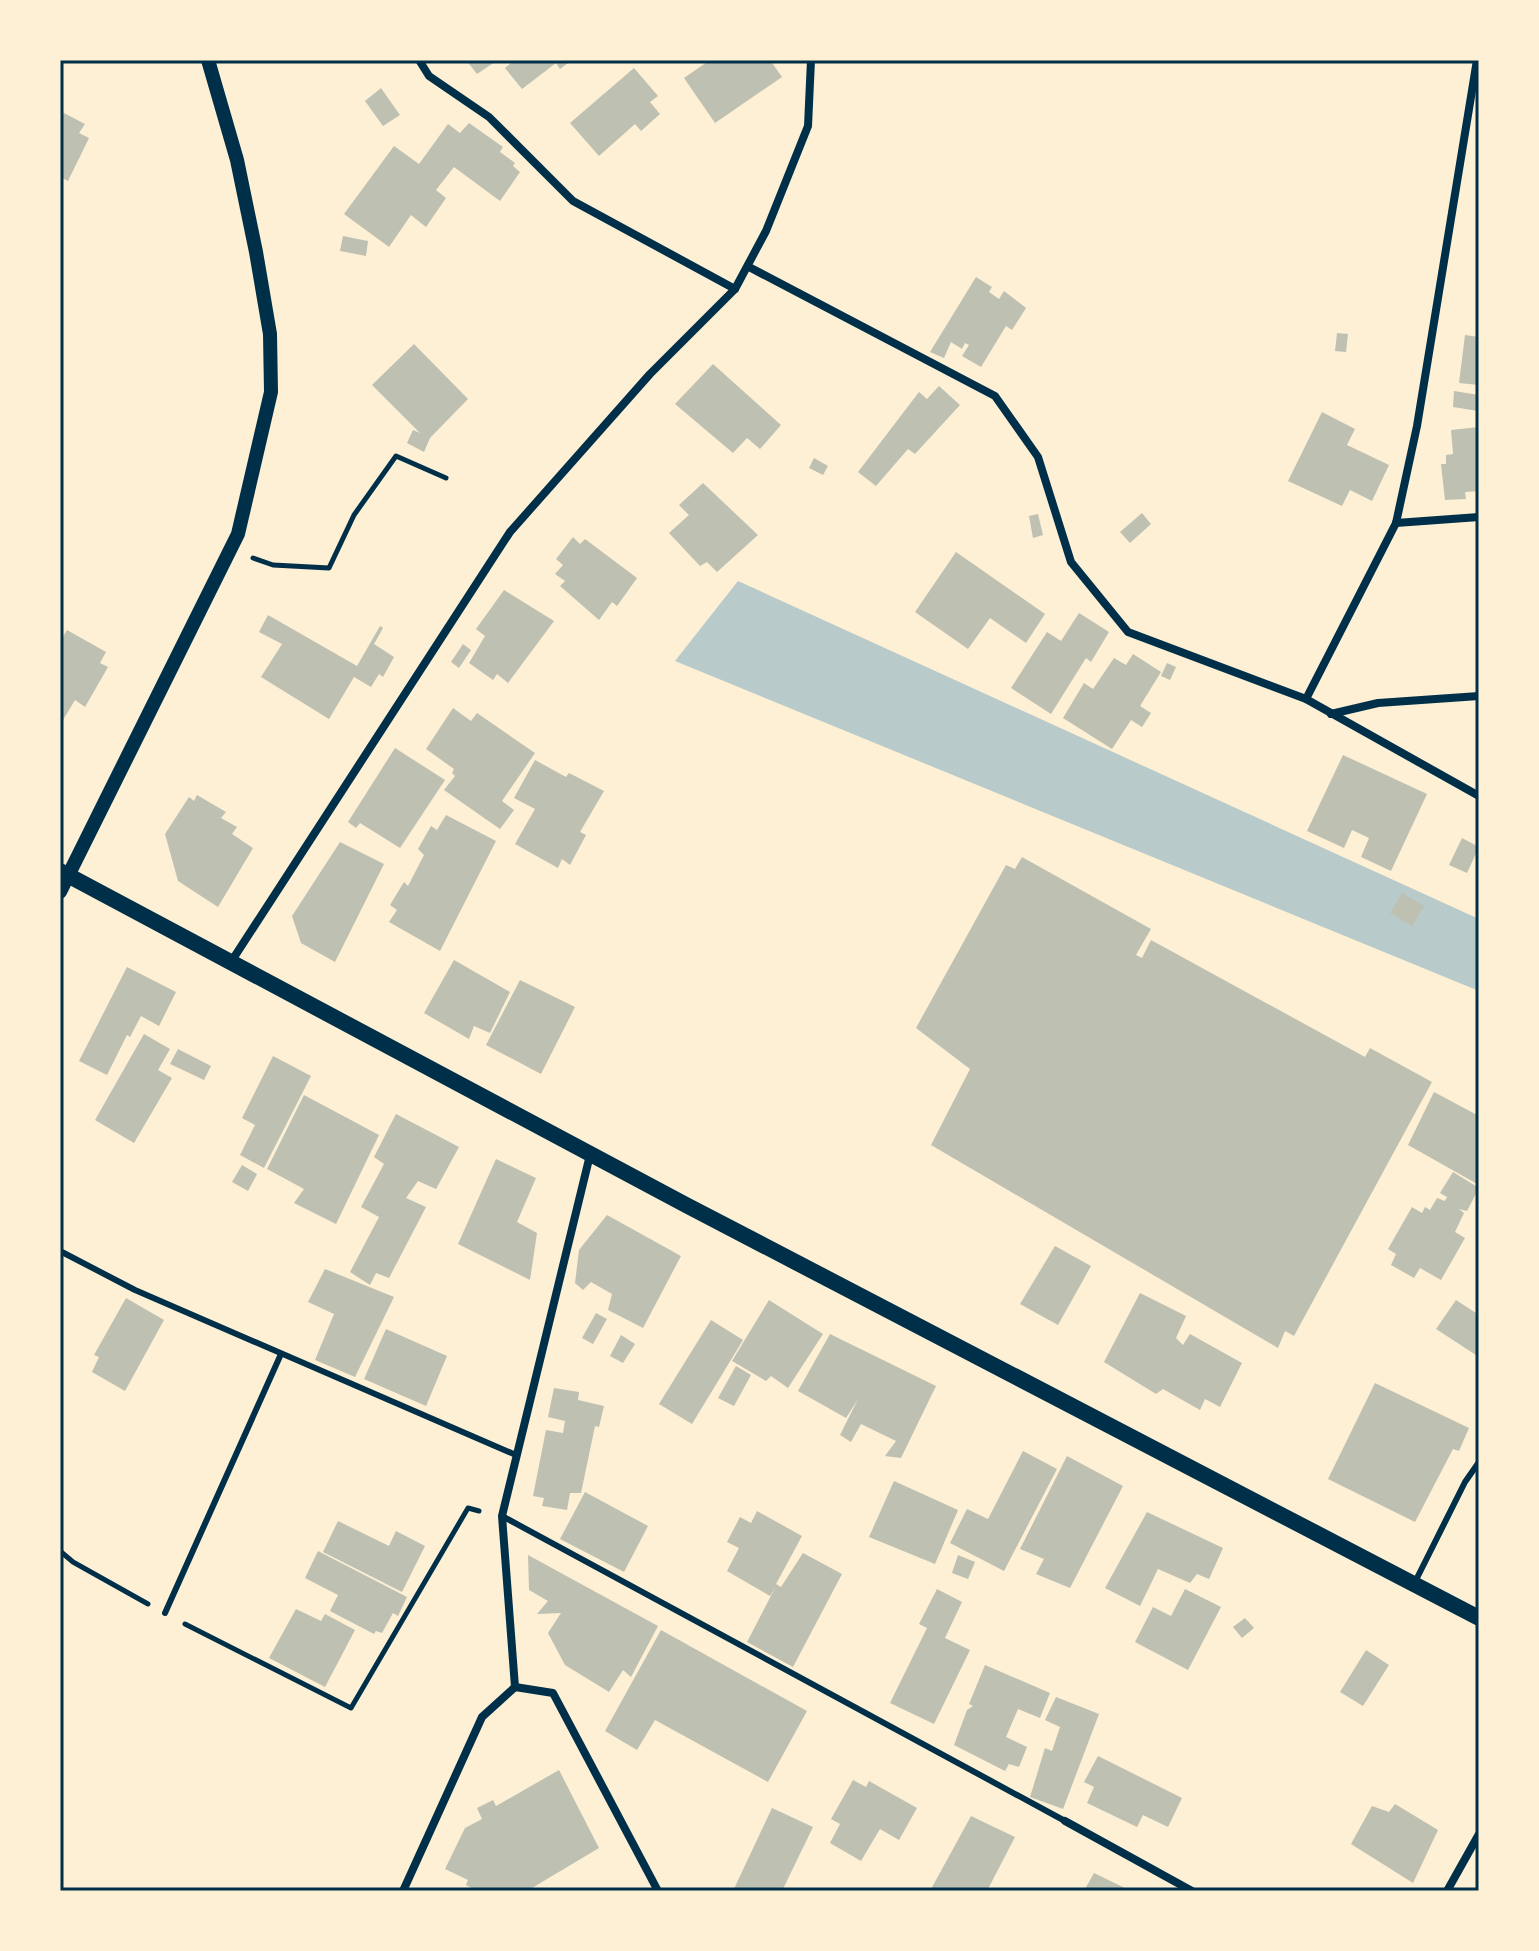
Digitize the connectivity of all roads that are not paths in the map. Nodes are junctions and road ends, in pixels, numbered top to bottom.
1 (208, 60) edge
2 (419, 60) edge
3 (811, 60) edge
4 (1477, 60) edge
5 (749, 267) junction
6 (735, 289) junction
7 (1479, 517) edge
8 (1396, 523) junction
9 (1479, 696) edge
10 (1306, 699) junction
11 (1331, 714) junction
12 (1479, 796) edge
13 (65, 874) edge
14 (60, 892) edge
15 (231, 962) junction
16 (590, 1155) junction
17 (60, 1251) edge
18 (281, 1354) junction
19 (516, 1455) junction
20 (1479, 1462) edge
21 (502, 1516) junction
22 (1414, 1584) junction
23 (165, 1613) road end
24 (1479, 1618) edge
25 (515, 1687) junction
26 (1065, 1821) joint
27 (1479, 1834) edge
28 (403, 1891) edge
29 (658, 1891) edge
30 (1192, 1891) edge
31 (1447, 1891) edge

1 - 13 street
2 - 6 street
3 - 5 street
4 - 8 street
5 - 6 street
5 - 10 street
6 - 15 street
7 - 8 street
8 - 10 street
9 - 11 street
10 - 11 street
11 - 12 street
13 - 14 street
13 - 15 main road
15 - 16 main road
16 - 19 street
16 - 22 main road
17 - 18 lane
18 - 19 lane
18 - 23 lane
19 - 21 street
20 - 22 lane
21 - 25 street
21 - 26 lane
22 - 24 main road
25 - 28 street
25 - 29 street
26 - 30 street
27 - 31 street

